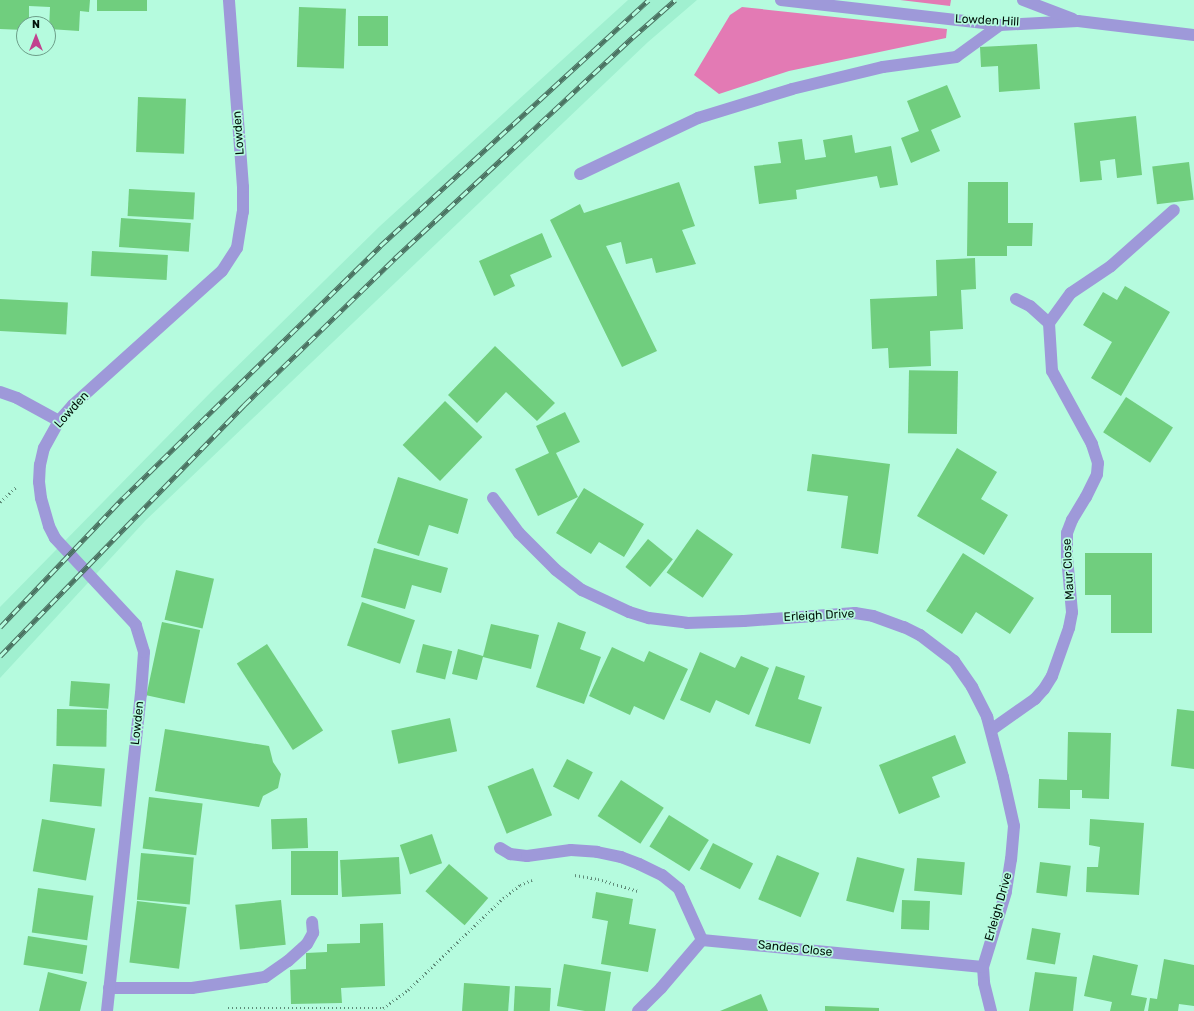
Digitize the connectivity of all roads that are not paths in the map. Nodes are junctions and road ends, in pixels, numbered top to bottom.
1 (229, 0) edge
2 (781, 0) edge
3 (1023, 0) edge
4 (1078, 21) junction
5 (1000, 24) junction
6 (1194, 35) edge
7 (580, 174) dead end
8 (1174, 210) dead end
9 (1016, 299) dead end
10 (1050, 323) junction
11 (0, 392) edge
12 (59, 421) junction
13 (494, 498) dead end
14 (991, 730) junction
15 (500, 848) dead end
16 (312, 922) dead end
17 (702, 940) junction
18 (983, 967) junction
19 (109, 988) junction
20 (107, 1011) edge
21 (638, 1011) edge
22 (991, 1011) edge

1 - 12 street, Lowden
2 - 5 street, Lowden Hill
3 - 4 street
4 - 5 street, Lowden Hill
4 - 6 street, Lowden Hill
5 - 7 street
8 - 10 street
9 - 10 street
10 - 14 street, Maur Close
11 - 12 street
12 - 19 street, Lowden
13 - 14 street, Erleigh Drive
14 - 18 street, Erleigh Drive
15 - 17 street
16 - 19 street
17 - 18 street, Sandes Close
17 - 21 street
18 - 22 street, Erleigh Drive
19 - 20 street, Lowden

